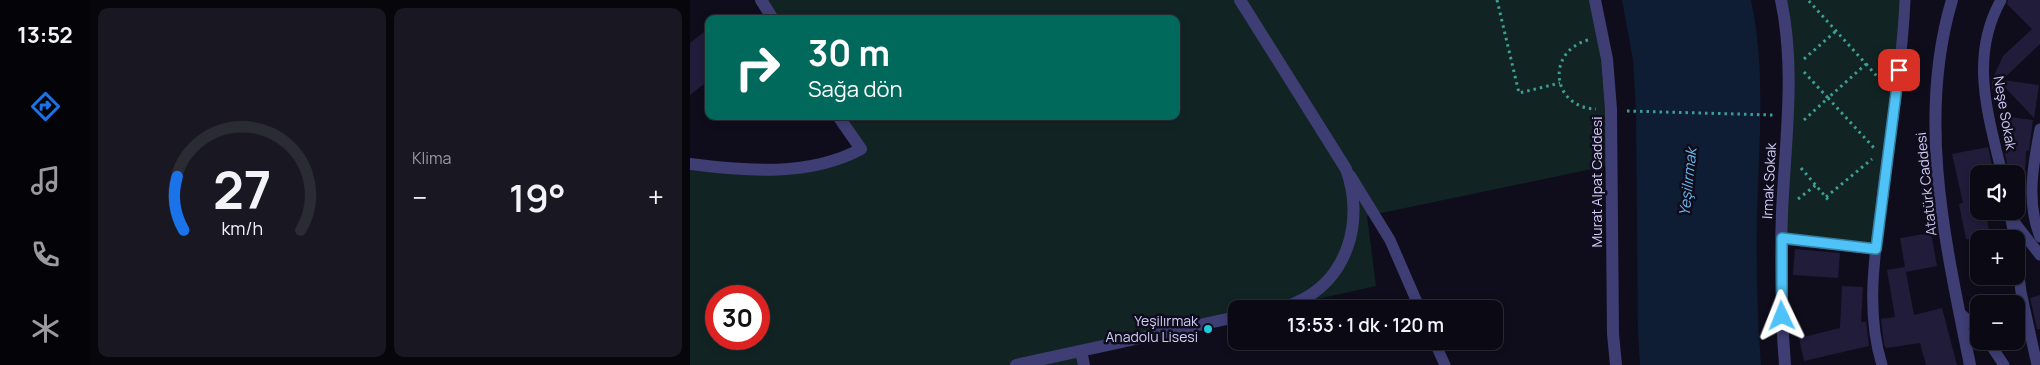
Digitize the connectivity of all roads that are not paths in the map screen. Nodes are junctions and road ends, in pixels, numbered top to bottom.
1 (761, 0) edge
2 (1240, 0) edge
3 (1595, 0) edge
4 (1781, 0) edge
5 (1905, 0) edge
6 (1952, 0) edge
7 (2002, 0) edge
8 (771, 15) edge
9 (841, 120) edge
10 (2040, 129) edge
11 (690, 164) edge
12 (2000, 165) edge
13 (1346, 169) junction
14 (2014, 220) edge
15 (2040, 237) edge
16 (1782, 238) junction
17 (1876, 249) junction
18 (2040, 255) edge
19 (2020, 285) edge
20 (1302, 300) edge
21 (1416, 300) edge
22 (1960, 314) junction
23 (1228, 319) edge
24 (1970, 322) edge
25 (1438, 350) edge
26 (1994, 350) edge
27 (1080, 351) junction
28 (1016, 365) edge
29 (1084, 365) edge
30 (1445, 365) edge
31 (1616, 365) edge
32 (1785, 365) edge
33 (1882, 365) edge
34 (1970, 365) edge
35 (2004, 365) edge
36 (2037, 365) edge

1 - 8 street
2 - 13 street
3 - 31 street, Murat Alpat Caddesi
4 - 16 street, Irmak Sokak
5 - 17 lane
6 - 22 street, Atatürk Caddesi
7 - 12 lane, Neşe Sokak
9 - 11 street
10 - 15 lane
13 - 20 street
13 - 21 lane
14 - 18 lane
16 - 17 lane
16 - 32 street, Irmak Sokak
17 - 33 lane
19 - 36 lane
22 - 24 lane
22 - 34 street, Atatürk Caddesi
23 - 27 street
25 - 30 lane
26 - 35 lane
27 - 28 street
27 - 29 street

